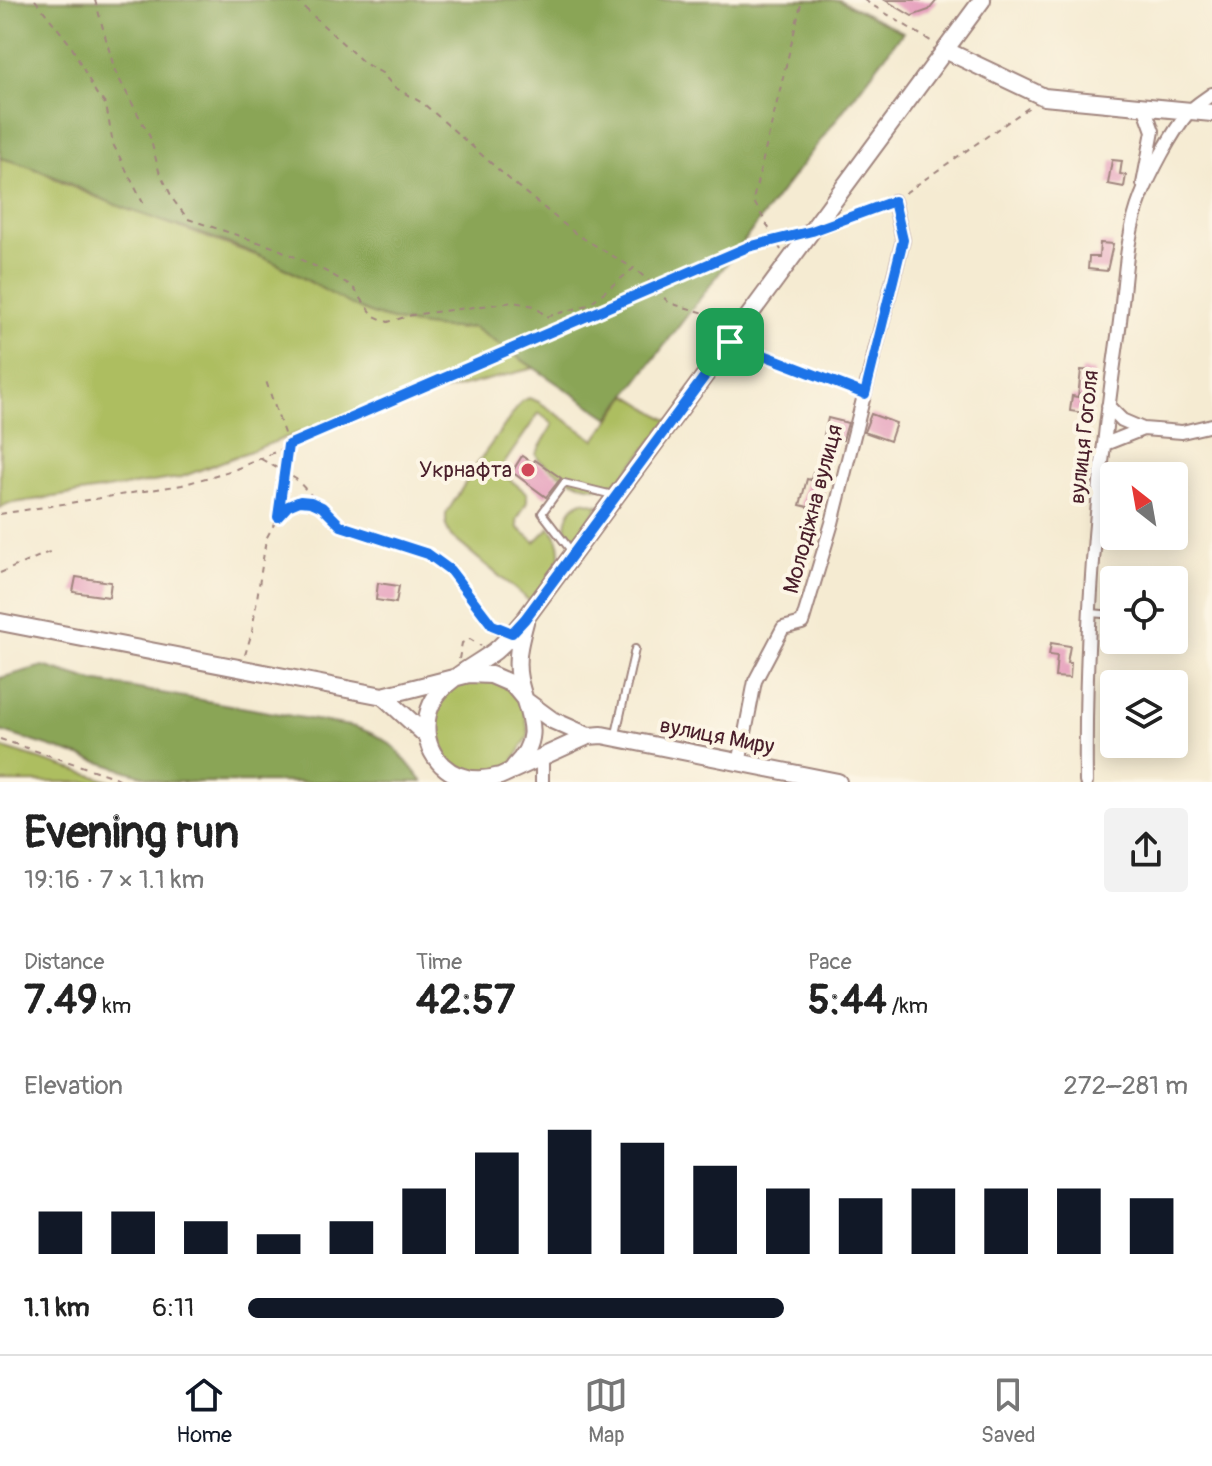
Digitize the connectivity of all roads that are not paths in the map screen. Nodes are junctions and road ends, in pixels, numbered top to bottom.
1 (982, 0) edge
2 (945, 50) junction
3 (1212, 94) edge
4 (1144, 106) junction
5 (1190, 111) junction
6 (1212, 113) edge
7 (1141, 197) junction
8 (894, 201) road end
9 (730, 342) junction
10 (865, 394) junction
11 (1108, 406) junction
12 (1212, 425) edge
13 (1143, 429) junction
14 (1105, 444) junction
15 (616, 496) junction
16 (574, 554) junction
17 (1091, 613) junction
18 (1100, 614) edge
19 (525, 619) junction
20 (0, 622) edge
21 (635, 649) dead end
22 (456, 674) junction
23 (383, 696) junction
24 (526, 701) junction
25 (532, 722) junction
26 (426, 735) junction
27 (588, 736) junction
28 (615, 738) junction
29 (542, 757) junction
30 (739, 764) junction
31 (507, 775) edge
32 (542, 782) edge
33 (838, 782) edge
34 (1086, 782) edge

1 - 2 street
2 - 4 street
2 - 9 street
3 - 5 street, вулиця Гоголя
4 - 5 street
4 - 7 street
5 - 6 street
5 - 7 street, вулиця Гоголя
7 - 11 street, вулиця Гоголя
8 - 10 street, Молодіжна вулиця
9 - 10 lane
9 - 15 street
10 - 30 street, Молодіжна вулиця
11 - 13 street
11 - 14 street, вулиця Гоголя
12 - 13 street
13 - 14 street
14 - 17 street, вулиця Гоголя
15 - 16 street
15 - 16 lane
16 - 19 street
17 - 18 lane
17 - 34 street, вулиця Гоголя
19 - 22 street
19 - 24 street
20 - 23 street
21 - 28 lane
22 - 23 street
22 - 24 street
22 - 26 street
23 - 26 street
24 - 25 street
24 - 27 street
25 - 29 street
25 - 31 street
26 - 31 street
27 - 28 street, вулиця Миру
27 - 29 street
28 - 30 street, вулиця Миру
29 - 31 street
29 - 32 street
30 - 33 street, вулиця Миру

